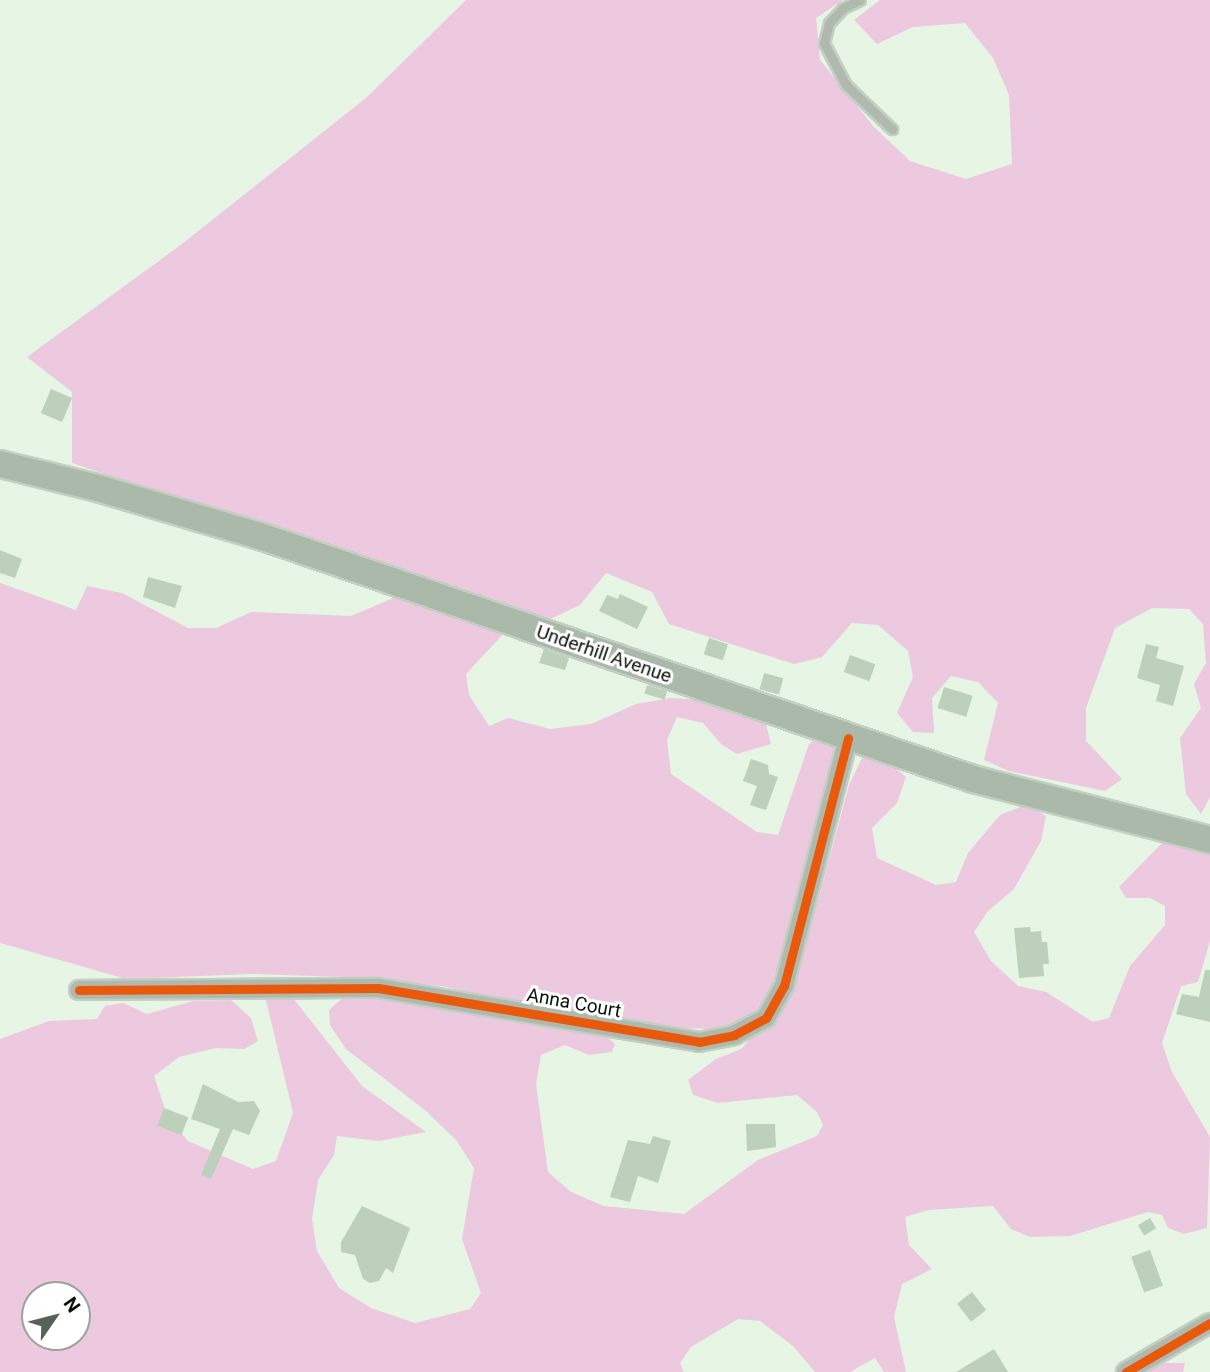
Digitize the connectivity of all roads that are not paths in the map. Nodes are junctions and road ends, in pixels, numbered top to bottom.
1 (860, 0) edge
2 (892, 129) dead end
3 (0, 464) edge
4 (848, 738) junction
5 (1210, 840) edge
6 (79, 990) dead end
7 (1210, 1323) edge
8 (1126, 1372) edge

1 - 2 lane
3 - 4 main road, Underhill Avenue
4 - 5 main road, Underhill Avenue
4 - 6 street, Anna Court
7 - 8 street

